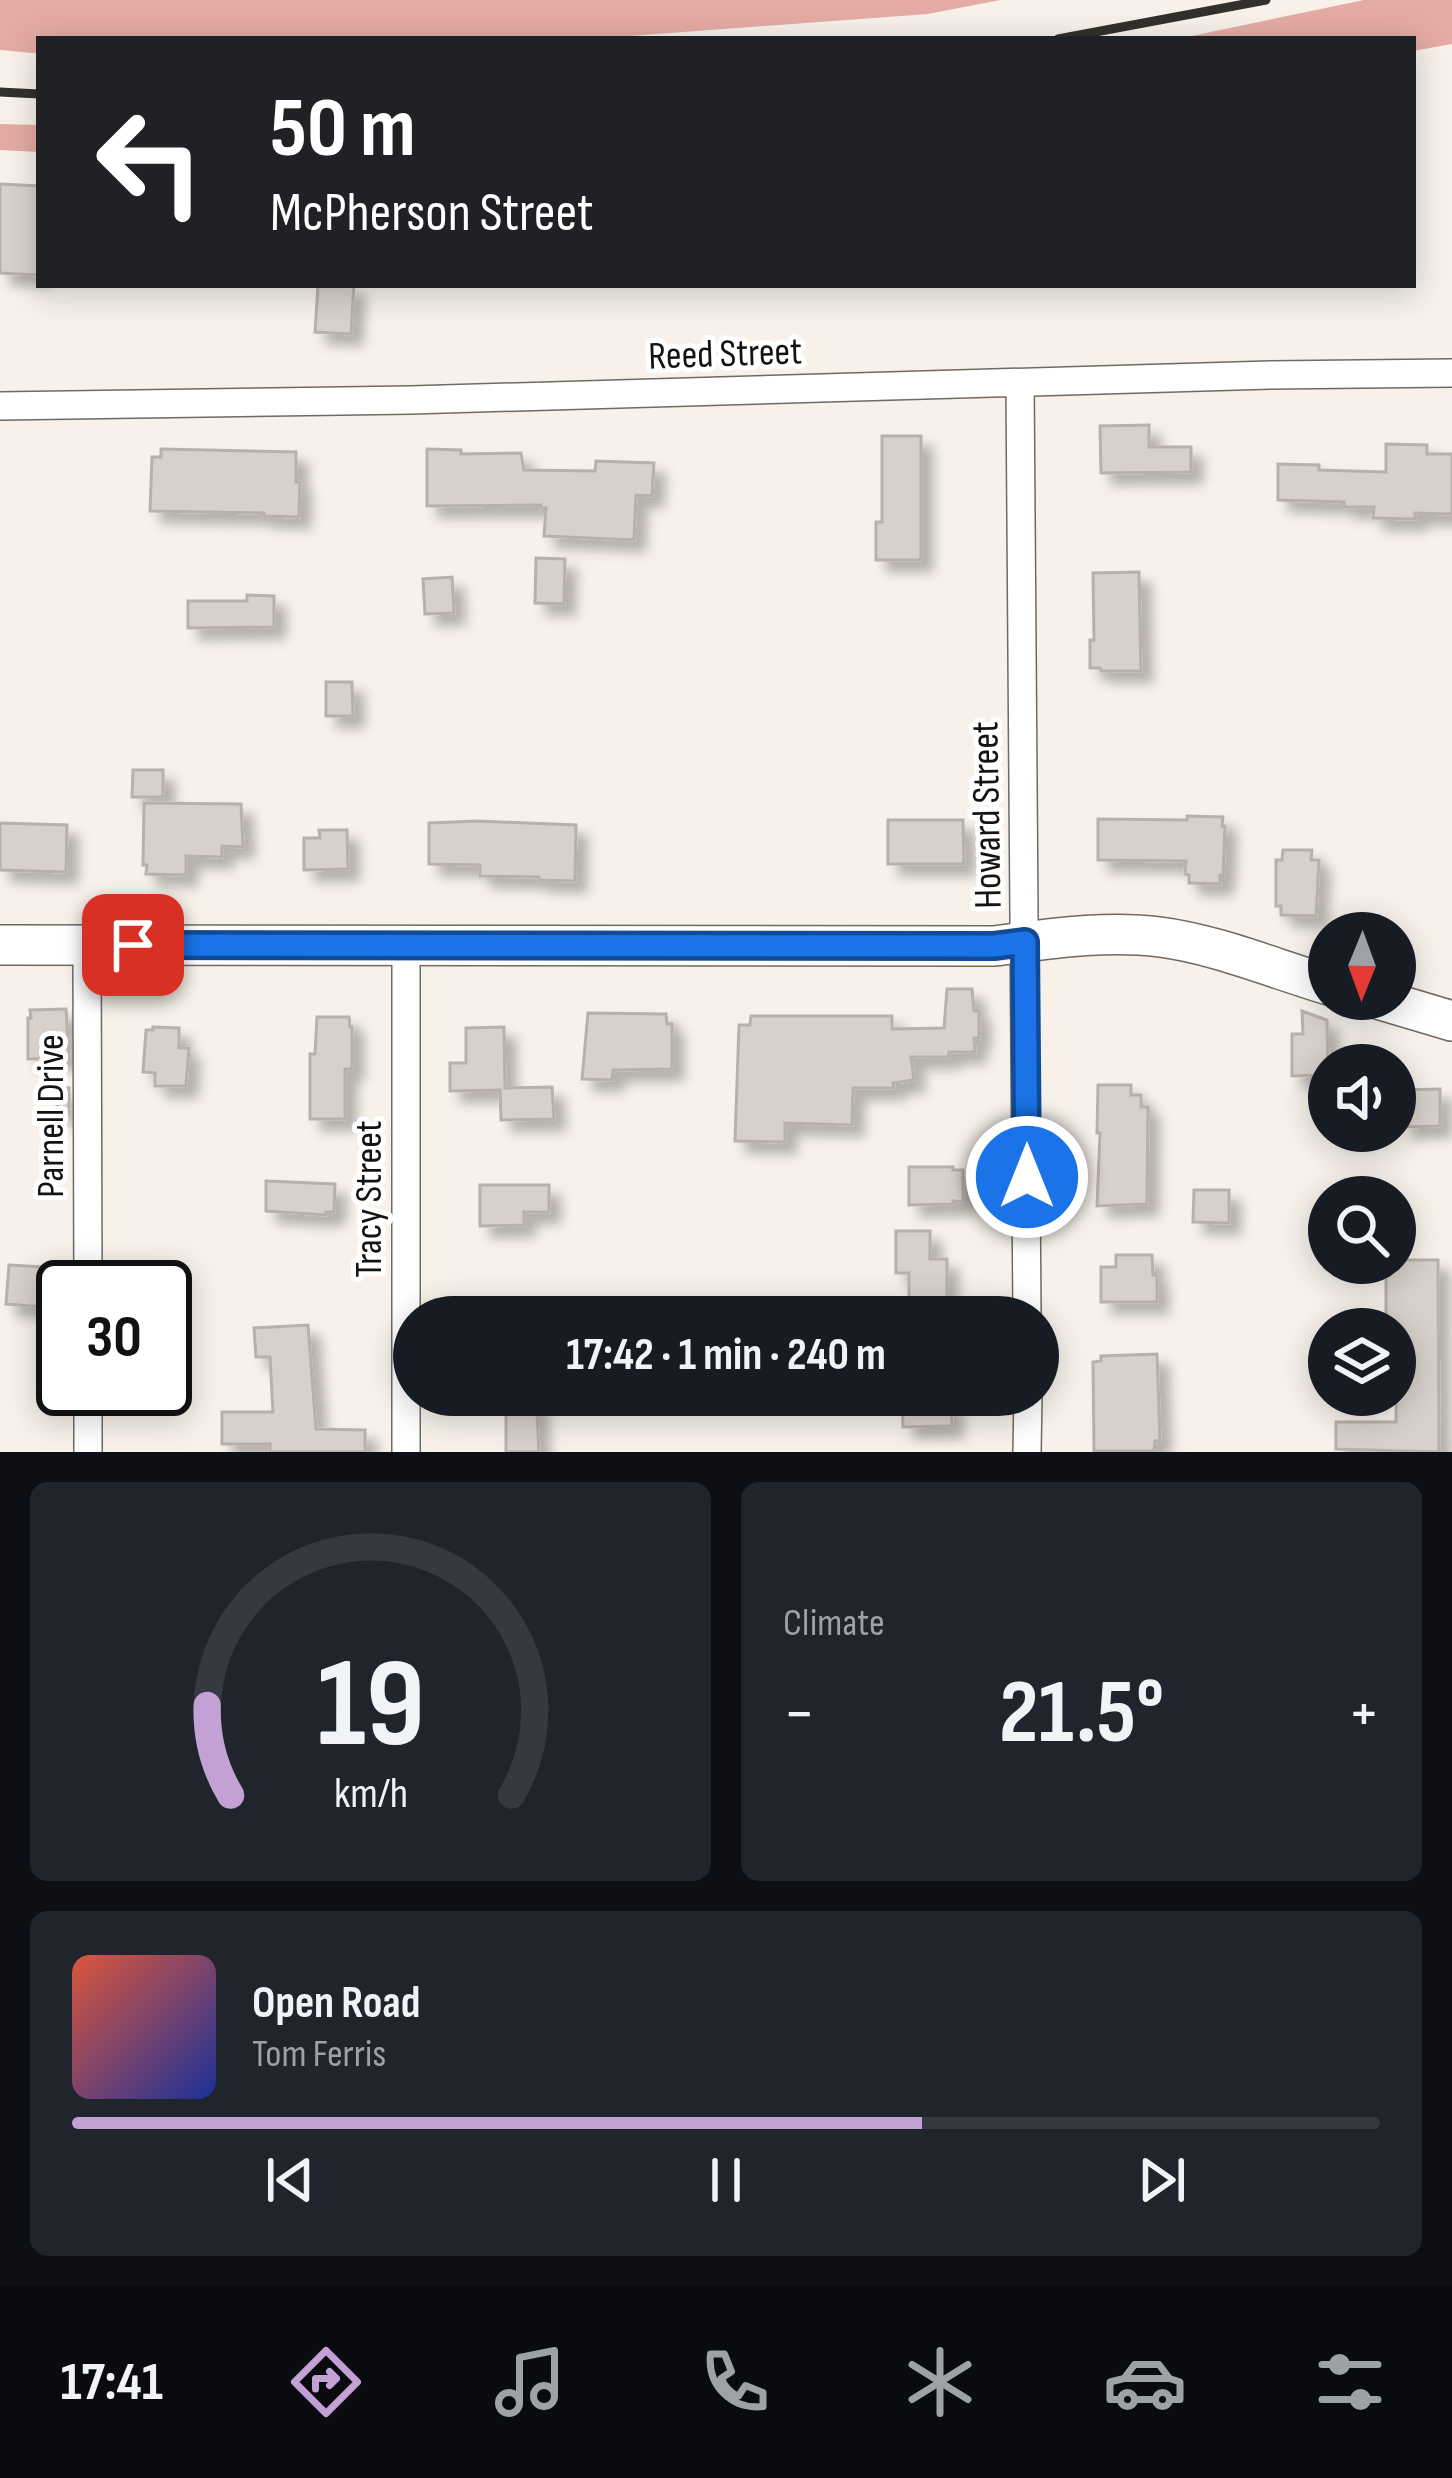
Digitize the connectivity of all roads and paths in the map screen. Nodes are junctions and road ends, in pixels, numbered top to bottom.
1 (1452, 373) edge
2 (1020, 383) junction
3 (0, 406) edge
4 (1025, 942) junction
5 (0, 945) edge
6 (87, 945) junction
7 (406, 946) junction
8 (1308, 979) edge
9 (1416, 1010) edge
10 (1452, 1021) edge
11 (88, 1260) edge
12 (1028, 1296) edge
13 (88, 1416) edge
14 (1028, 1416) edge
15 (88, 1452) edge
16 (406, 1452) edge
17 (1028, 1452) edge

1 - 2 street, Reed Street
2 - 3 street, Reed Street
2 - 4 street, Howard Street
4 - 7 street
4 - 8 street
4 - 12 street, Howard Street
5 - 6 street
6 - 7 street
6 - 11 street, Parnell Drive
7 - 16 street, Tracy Street
9 - 10 street
13 - 15 street
14 - 17 street

